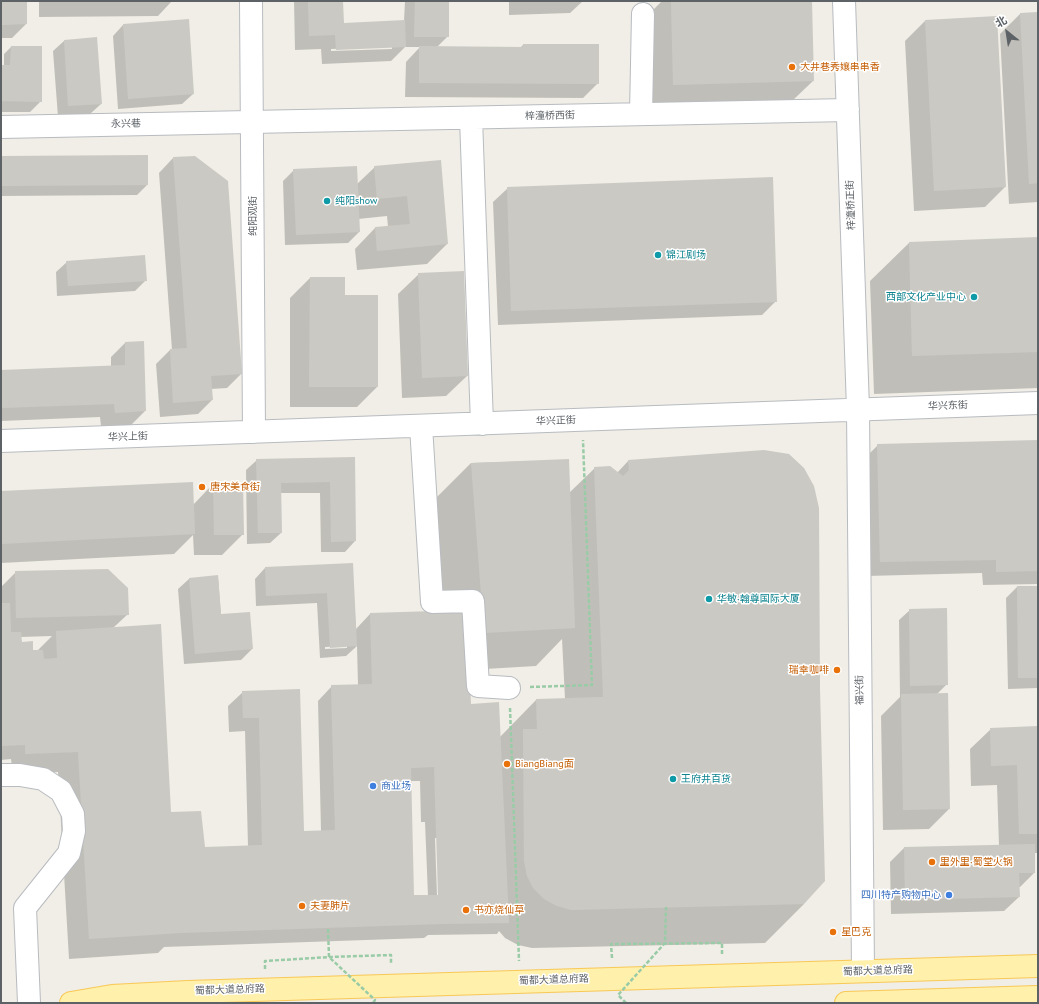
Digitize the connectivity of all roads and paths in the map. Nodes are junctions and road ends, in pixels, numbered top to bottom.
1 (251, 1) edge
2 (844, 1) edge
3 (643, 14) dead end
4 (848, 110) junction
5 (641, 114) junction
6 (471, 118) junction
7 (252, 122) junction
8 (1, 127) edge
9 (1038, 403) edge
10 (858, 409) junction
11 (582, 420) junction
12 (482, 424) junction
13 (421, 426) junction
14 (254, 432) junction
15 (1, 441) edge
16 (509, 688) junction
17 (1, 775) edge
18 (666, 908) dead end
19 (328, 928) dead end
20 (722, 942) dead end
21 (665, 943) junction
22 (611, 944) dead end
23 (391, 955) dead end
24 (329, 957) junction
25 (265, 961) dead end
26 (1038, 966) edge
27 (863, 971) junction
28 (520, 981) junction
29 (1038, 997) edge
30 (29, 1003) edge
31 (70, 1003) edge
32 (373, 1003) edge
33 (626, 1003) edge
34 (846, 1003) edge

1 - 7 street, 纯阳观街
2 - 4 street, 梓潼桥正街
3 - 5 street
4 - 5 street, 梓潼桥西街
4 - 10 street, 梓潼桥正街
5 - 6 street, 梓潼桥西街
6 - 7 street, 梓潼桥西街
6 - 12 street
7 - 8 street, 永兴巷
7 - 14 street, 纯阳观街
9 - 10 street, 华兴东街
10 - 11 street, 华兴正街
10 - 27 street, 福兴街
11 - 12 street, 华兴正街
11 - 16 path
12 - 13 street, 华兴正街
13 - 14 street, 华兴正街
13 - 16 street
14 - 15 street, 华兴上街
16 - 28 path
17 - 30 street
18 - 21 path, bridge
19 - 24 path, bridge
20 - 21 path
21 - 22 path
21 - 33 path, bridge
23 - 24 path
24 - 25 path
24 - 32 path, bridge
26 - 27 main road, 蜀都大道总府路
27 - 28 main road, 蜀都大道总府路
28 - 31 main road, 蜀都大道总府路
29 - 34 main road

